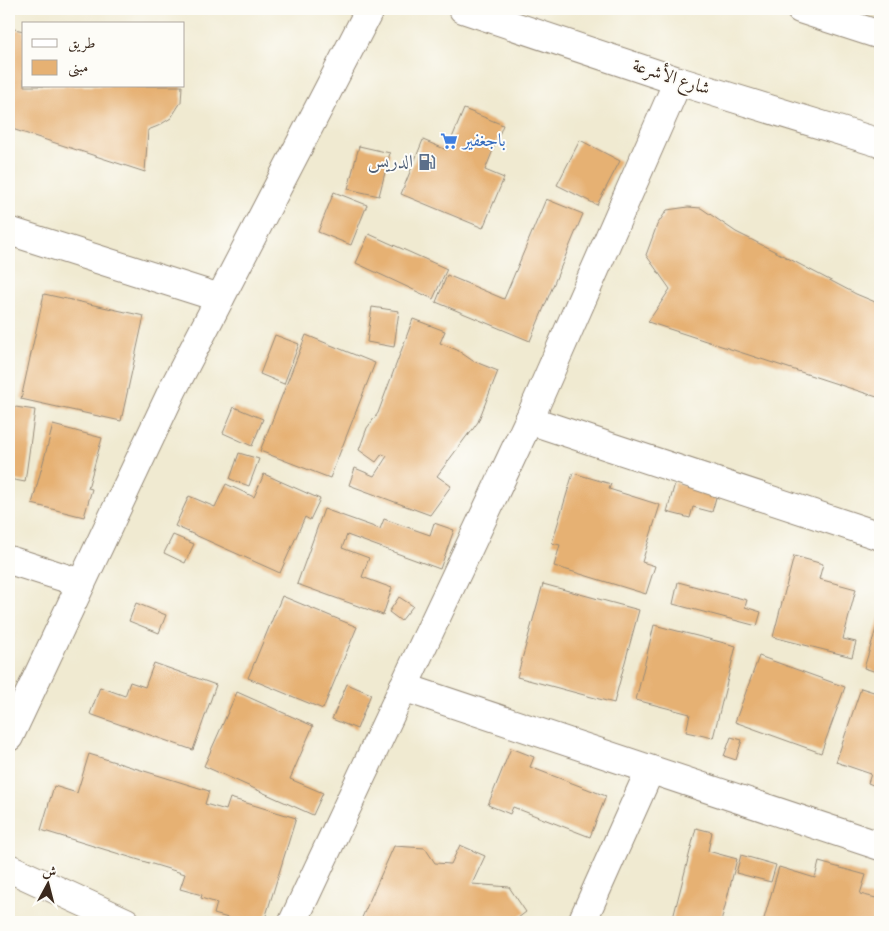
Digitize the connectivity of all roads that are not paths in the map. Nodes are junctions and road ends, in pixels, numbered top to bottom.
1 (370, 9) edge
2 (463, 9) edge
3 (800, 9) edge
4 (880, 35) edge
5 (678, 81) junction
6 (880, 143) edge
7 (9, 230) edge
8 (220, 298) junction
9 (528, 420) junction
10 (880, 536) edge
11 (9, 560) edge
12 (81, 583) junction
13 (403, 687) junction
14 (9, 737) edge
15 (650, 770) junction
16 (880, 846) edge
17 (9, 868) edge
18 (126, 922) edge
19 (293, 922) edge
20 (582, 922) edge

1 - 8 street
2 - 5 street, شارع الأشرعة
3 - 4 street
5 - 6 street, شارع الأشرعة
5 - 9 street
7 - 8 street
8 - 12 street
9 - 10 street
9 - 13 street
11 - 12 street
12 - 14 street
13 - 15 street
13 - 19 street
15 - 16 street
15 - 20 street
17 - 18 street

